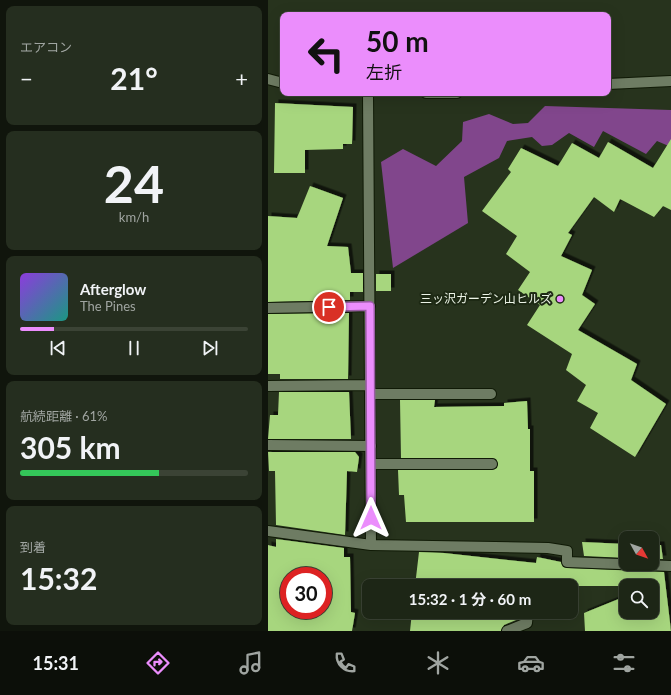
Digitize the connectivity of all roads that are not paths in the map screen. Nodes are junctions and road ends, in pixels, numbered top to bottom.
1 (268, 79) edge
2 (280, 81) edge
3 (671, 81) edge
4 (611, 84) edge
5 (368, 96) edge
6 (370, 306) junction
7 (268, 308) edge
8 (268, 386) edge
9 (371, 390) junction
10 (491, 394) dead end
11 (268, 445) edge
12 (371, 446) junction
13 (371, 464) junction
14 (492, 464) dead end
15 (268, 531) edge
16 (371, 545) junction
17 (671, 566) edge
18 (527, 619) edge
19 (507, 631) edge

1 - 2 street
3 - 4 street
5 - 6 street
6 - 7 street
6 - 9 street
8 - 9 street
9 - 10 street
9 - 12 street
11 - 12 street
12 - 13 street
13 - 14 street
13 - 16 street
15 - 16 street
16 - 17 street
18 - 19 street

